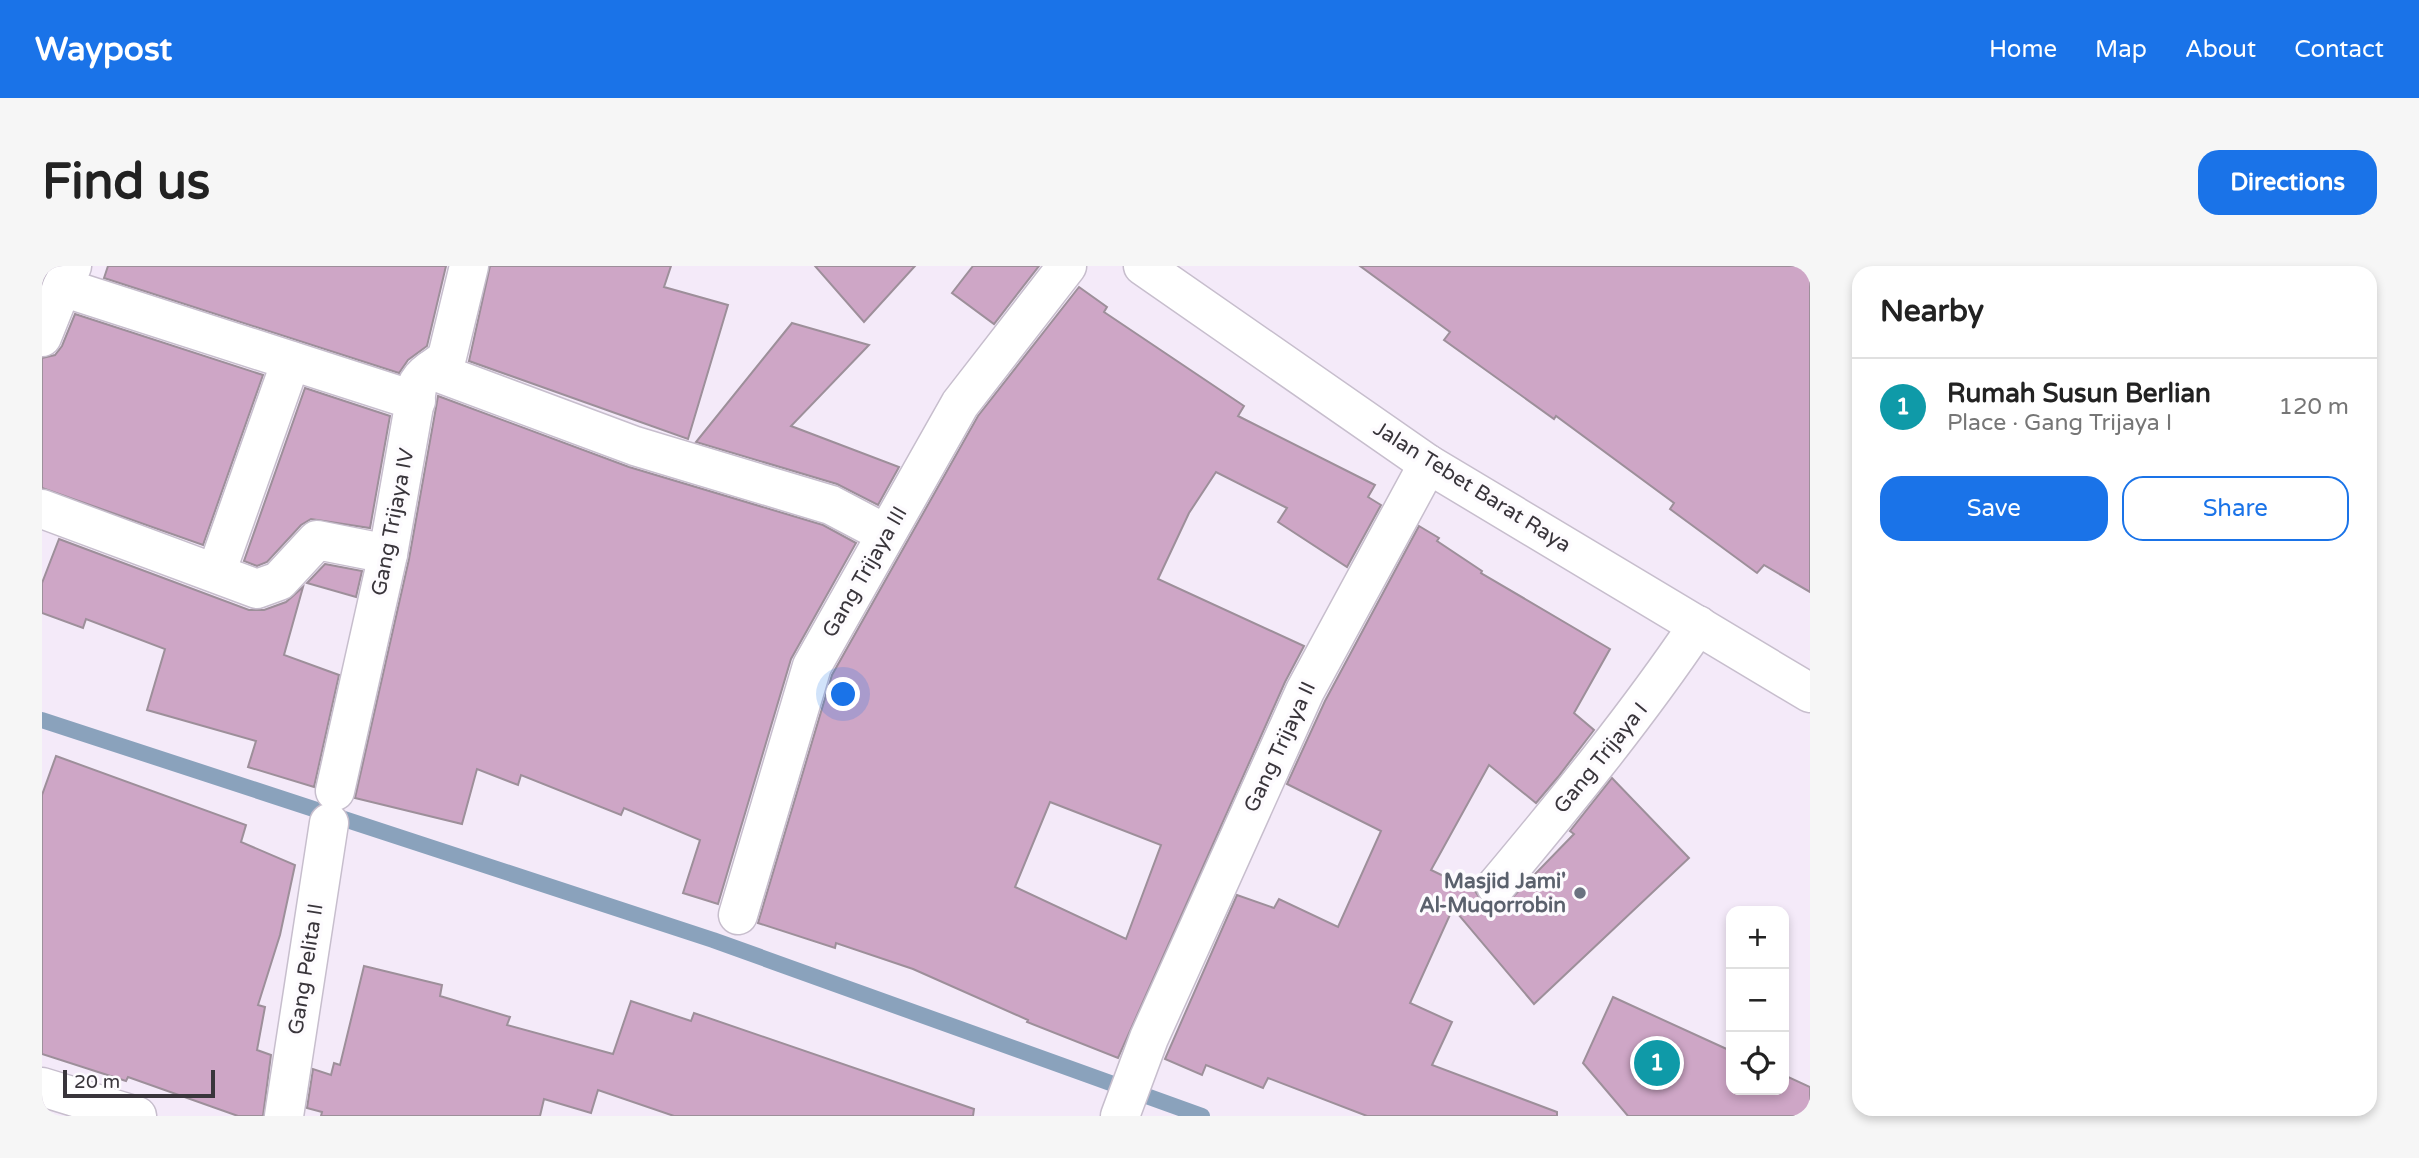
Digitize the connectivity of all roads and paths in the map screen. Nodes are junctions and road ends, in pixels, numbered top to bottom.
1 (469, 266) edge
2 (1067, 266) edge
3 (1143, 266) edge
4 (67, 277) edge
5 (42, 337) edge
6 (291, 361) junction
7 (423, 386) junction
8 (1429, 464) junction
9 (42, 509) edge
10 (886, 534) junction
11 (388, 554) junction
12 (216, 573) junction
13 (1698, 625) junction
14 (1810, 693) edge
15 (332, 807) joint
16 (1496, 886) dead end
17 (738, 915) dead end
18 (42, 1087) edge
19 (137, 1116) edge
20 (284, 1116) edge
21 (1120, 1116) edge

1 - 7 street, Gang Trijaya IV
2 - 10 street, Gang Trijaya III
3 - 8 street, Jalan Tebet Barat Raya
4 - 5 street
4 - 6 street
6 - 7 street
6 - 12 street
7 - 10 street
7 - 11 street, Gang Trijaya IV
8 - 13 street, Jalan Tebet Barat Raya
8 - 21 street, Gang Trijaya II
9 - 12 street
10 - 17 street, Gang Trijaya III
11 - 12 street
11 - 15 street, Gang Trijaya IV
13 - 14 street, Jalan Tebet Barat Raya
13 - 16 street, Gang Trijaya I
15 - 20 street, Gang Pelita II
18 - 19 street

